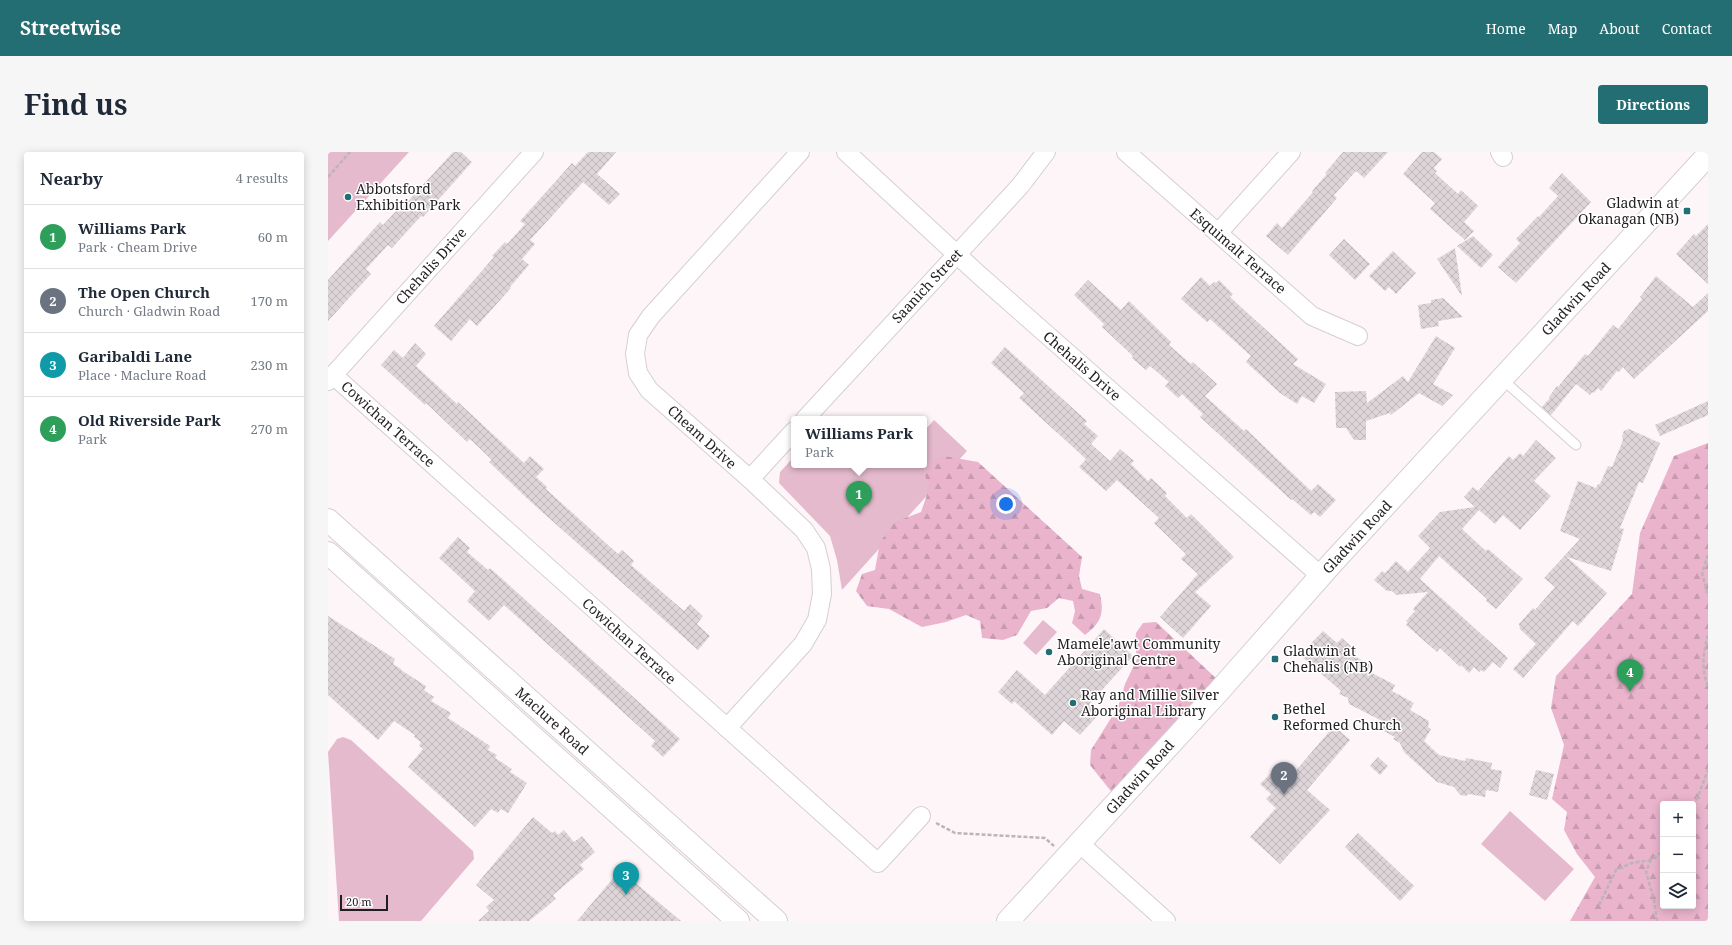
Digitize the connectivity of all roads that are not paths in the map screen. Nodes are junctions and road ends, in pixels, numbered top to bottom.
1 (534, 152) edge
2 (800, 152) edge
3 (846, 152) edge
4 (1046, 152) edge
5 (1126, 152) edge
6 (1291, 152) edge
7 (1708, 155) edge
8 (1218, 233) junction
9 (957, 254) junction
10 (1358, 336) dead end
11 (331, 378) edge
12 (1502, 379) junction
13 (808, 416) edge
14 (791, 434) edge
15 (1576, 445) dead end
16 (750, 479) junction
17 (328, 520) edge
18 (328, 553) edge
19 (1321, 576) junction
20 (727, 728) junction
21 (921, 816) road end
22 (1073, 850) junction
23 (738, 921) edge
24 (776, 921) edge
25 (1008, 921) edge
26 (1166, 921) edge

1 - 11 street, Chehalis Drive
2 - 16 street, Cheam Drive
3 - 9 street, Chehalis Drive
4 - 9 street, Saanich Street
5 - 8 street, Esquimalt Terrace
6 - 8 street
7 - 12 main road, Gladwin Road
8 - 10 street, Esquimalt Terrace
9 - 13 street, Saanich Street
9 - 19 street, Chehalis Drive
11 - 20 street, Cowichan Terrace
12 - 15 lane
12 - 19 main road, Gladwin Road
14 - 16 street
16 - 20 street, Cheam Drive
17 - 24 main road, Maclure Road
18 - 23 main road, Maclure Road
19 - 22 main road, Gladwin Road
20 - 21 street, Cowichan Terrace
22 - 25 main road, Gladwin Road
22 - 26 street

